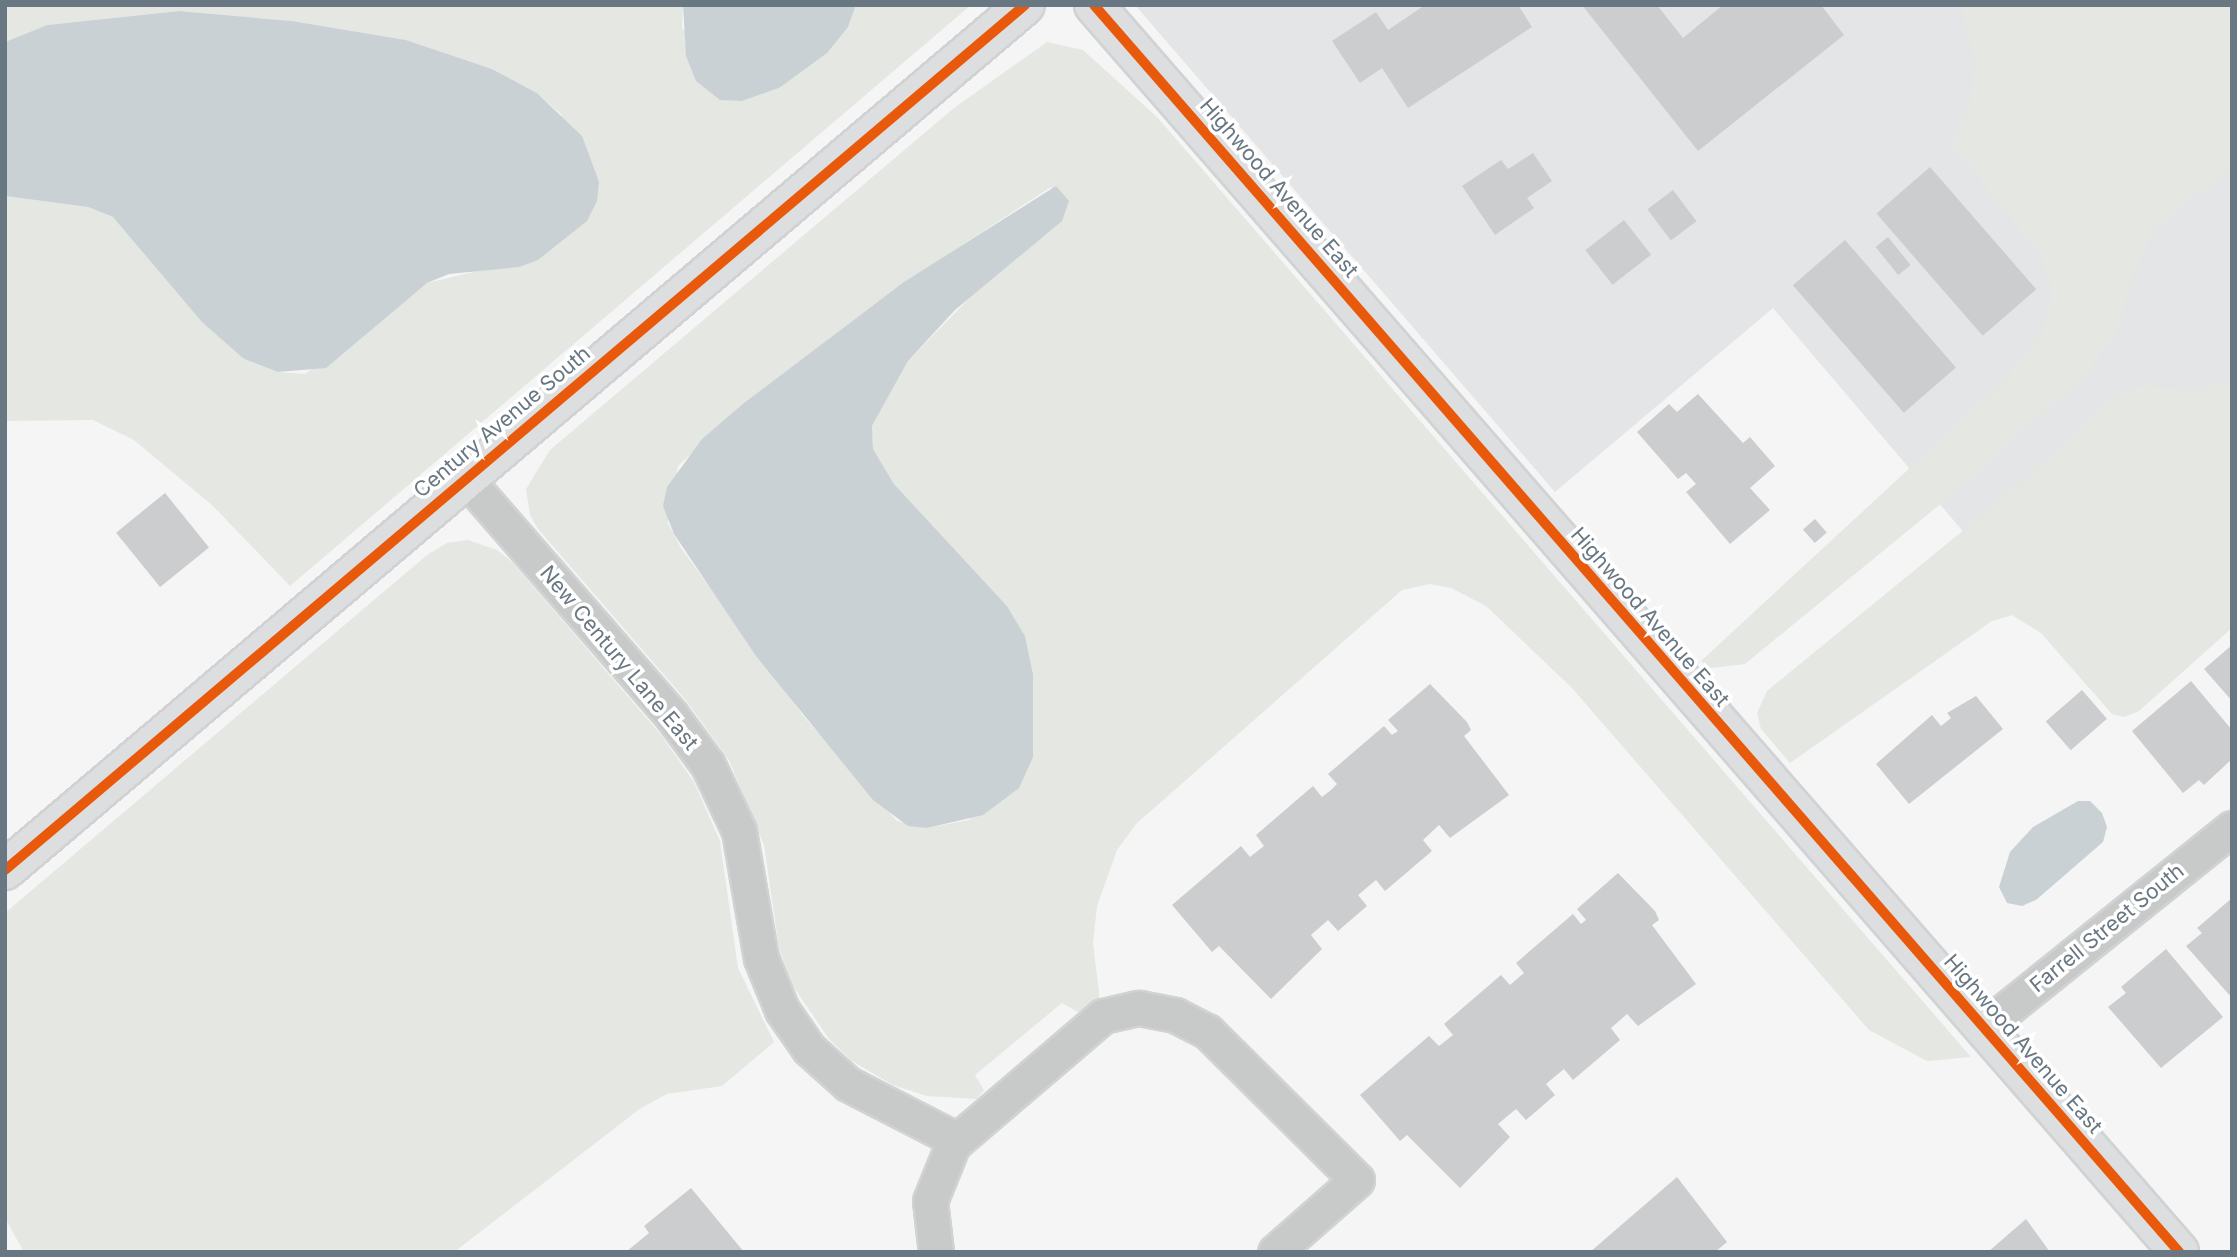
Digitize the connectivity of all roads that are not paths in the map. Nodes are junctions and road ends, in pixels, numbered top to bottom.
1 (1026, 5) edge
2 (1094, 5) edge
3 (466, 478) junction
4 (2232, 828) edge
5 (5, 870) edge
6 (1983, 1028) junction
7 (957, 1140) junction
8 (936, 1252) edge
9 (1275, 1252) edge
10 (2179, 1252) edge

1 - 3 street, Century Avenue South
2 - 6 street, Highwood Avenue East
3 - 5 street, Century Avenue South
3 - 7 street, New Century Lane East
4 - 6 street, Farrell Street South
6 - 10 street, Highwood Avenue East
7 - 8 street
7 - 9 street

